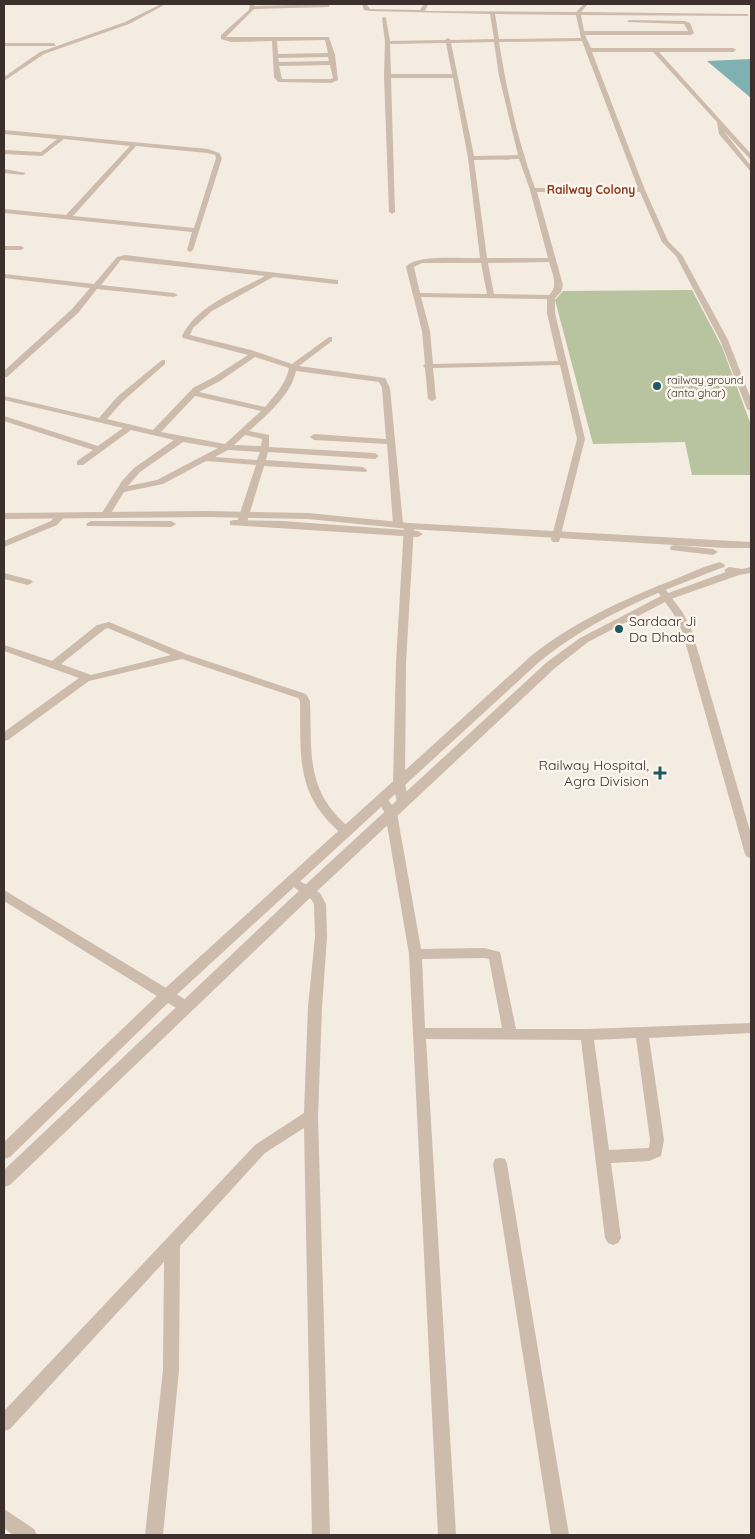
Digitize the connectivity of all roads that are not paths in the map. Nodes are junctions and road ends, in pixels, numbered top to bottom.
1 (164, 4) edge
2 (328, 4) edge
3 (364, 4) edge
4 (426, 4) edge
5 (586, 4) edge
6 (252, 6) edge
7 (304, 6) edge
8 (642, 9) dead end
9 (668, 9) dead end
10 (696, 9) dead end
11 (718, 9) dead end
12 (422, 12) junction
13 (492, 12) junction
14 (578, 13) junction
15 (634, 14) junction
16 (662, 14) junction
17 (691, 14) junction
18 (712, 14) junction
19 (747, 14) dead end
20 (384, 18) dead end
21 (596, 20) dead end
22 (606, 21) dead end
23 (625, 21) dead end
24 (584, 36) junction
25 (274, 39) junction
26 (448, 40) junction
27 (498, 40) junction
28 (388, 42) junction
29 (4, 45) edge
30 (61, 45) junction
31 (654, 49) junction
32 (589, 50) junction
33 (733, 50) dead end
34 (332, 55) junction
35 (275, 56) junction
36 (334, 63) junction
37 (276, 64) junction
38 (388, 76) junction
39 (456, 76) junction
40 (4, 78) edge
41 (719, 122) junction
42 (4, 132) edge
43 (30, 135) junction
44 (62, 138) junction
45 (24, 141) dead end
46 (135, 144) junction
47 (17, 147) dead end
48 (7, 152) edge
49 (521, 157) junction
50 (751, 157) edge
51 (4, 158) edge
52 (471, 158) junction
53 (751, 170) edge
54 (4, 171) edge
55 (23, 173) dead end
56 (533, 190) junction
57 (642, 190) junction
58 (4, 211) edge
59 (392, 212) dead end
60 (68, 217) junction
61 (197, 230) junction
62 (4, 248) edge
63 (21, 248) dead end
64 (190, 250) dead end
65 (484, 260) junction
66 (552, 260) junction
67 (273, 274) junction
68 (4, 276) edge
69 (335, 282) dead end
70 (95, 286) junction
71 (174, 295) dead end
72 (416, 295) junction
73 (491, 296) junction
74 (551, 297) junction
75 (328, 339) dead end
76 (254, 354) junction
77 (162, 362) dead end
78 (563, 364) junction
79 (428, 366) junction
80 (294, 368) junction
81 (4, 375) edge
82 (194, 393) junction
83 (4, 398) edge
84 (432, 399) dead end
85 (751, 409) edge
86 (267, 410) junction
87 (4, 418) edge
88 (101, 421) junction
89 (128, 428) junction
90 (244, 432) junction
91 (155, 434) junction
92 (314, 437) dead end
93 (180, 439) junction
94 (390, 442) junction
95 (228, 447) junction
96 (99, 449) junction
97 (265, 449) junction
98 (375, 456) dead end
99 (207, 459) junction
100 (80, 463) dead end
101 (260, 463) junction
102 (363, 470) dead end
103 (120, 490) junction
104 (4, 516) edge
105 (105, 516) junction
106 (243, 518) junction
107 (57, 520) junction
108 (4, 522) edge
109 (405, 528) junction
110 (557, 538) junction
111 (4, 544) edge
112 (732, 544) junction
113 (751, 546) edge
114 (713, 552) junction
115 (720, 565) junction
116 (751, 570) edge
117 (737, 572) junction
118 (4, 576) edge
119 (28, 582) dead end
120 (663, 593) junction
121 (4, 648) edge
122 (182, 656) junction
123 (54, 665) junction
124 (86, 678) junction
125 (4, 737) edge
126 (399, 784) junction
127 (382, 799) junction
128 (403, 802) junction
129 (391, 813) junction
130 (347, 832) junction
131 (751, 854) edge
132 (293, 881) junction
133 (309, 890) junction
134 (4, 895) edge
135 (415, 954) junction
136 (167, 996) junction
137 (186, 1008) junction
138 (751, 1028) edge
139 (419, 1033) junction
140 (510, 1034) junction
141 (642, 1034) junction
142 (587, 1036) junction
143 (311, 1116) junction
144 (4, 1152) edge
145 (603, 1157) junction
146 (500, 1164) dead end
147 (4, 1180) edge
148 (613, 1238) dead end
149 (172, 1242) junction
150 (4, 1423) edge
151 (4, 1518) edge
152 (28, 1535) edge
153 (154, 1535) edge
154 (321, 1535) edge
155 (447, 1535) edge
156 (560, 1535) edge

1 - 30 street
2 - 7 street
3 - 12 street
4 - 12 street
5 - 14 street
6 - 7 street
6 - 25 street
8 - 15 street
9 - 16 street
10 - 17 street
11 - 18 street
12 - 13 street
13 - 14 street
13 - 27 street
14 - 15 street
14 - 24 street
15 - 16 street
16 - 17 street
17 - 18 street
18 - 19 street
20 - 28 street
21 - 22 street
23 - 24 street
24 - 27 street
24 - 32 street
25 - 34 street
25 - 35 street
26 - 27 street
26 - 28 street
26 - 39 street
27 - 49 street
28 - 38 street
29 - 30 street
30 - 40 street
31 - 32 street
31 - 33 street
31 - 41 street
32 - 57 street
34 - 35 street
34 - 36 street
35 - 37 street
36 - 37 street
36 - 37 street
38 - 39 street
38 - 59 street
39 - 52 street
41 - 50 street
41 - 53 street
42 - 43 street
43 - 44 street
43 - 45 street
44 - 46 street
44 - 48 street
46 - 60 street
46 - 61 street
47 - 48 street
48 - 51 street
49 - 52 street
49 - 56 street
52 - 65 street
54 - 55 street
56 - 57 street
56 - 66 street
57 - 85 street
58 - 60 street
60 - 61 street
61 - 64 street
62 - 63 street
65 - 66 street
65 - 72 street
65 - 73 street
66 - 74 street
67 - 69 street
67 - 70 street
67 - 76 street
68 - 70 street
70 - 71 street
70 - 81 street
72 - 73 street
72 - 79 street
73 - 74 street
74 - 78 street
75 - 80 street
76 - 80 street
76 - 82 street
77 - 88 street
78 - 79 street
78 - 110 street
79 - 84 street
80 - 86 street
80 - 94 street
82 - 86 street
82 - 91 street
83 - 88 street
86 - 90 street
87 - 96 street
88 - 89 street
89 - 91 street
89 - 96 street
90 - 95 street
90 - 97 street
91 - 93 street
92 - 94 street
93 - 95 street
93 - 103 street
94 - 109 street
95 - 97 street
95 - 99 street
96 - 100 street
97 - 98 street
97 - 101 street
99 - 101 street
99 - 103 street
101 - 102 street
101 - 106 street
103 - 105 street
104 - 107 street
105 - 106 street
105 - 107 street
106 - 107 street
106 - 109 street
107 - 108 street
107 - 111 street
109 - 110 street
109 - 126 street
110 - 112 street
110 - 114 street
112 - 113 street
112 - 114 street
114 - 115 street
115 - 117 street
115 - 120 street
116 - 117 street
117 - 120 street
118 - 119 street
120 - 126 street
120 - 128 street
120 - 131 street
121 - 123 street
122 - 123 street
122 - 124 street
122 - 130 street
123 - 124 street
124 - 125 street
126 - 127 street
126 - 128 street
127 - 129 street
127 - 130 street
128 - 129 street
129 - 133 street
129 - 135 street
130 - 132 street
132 - 133 street
132 - 136 street
133 - 137 street
133 - 143 street
134 - 136 street
135 - 139 street
135 - 140 street
136 - 137 street
136 - 144 street
137 - 147 street
138 - 141 street
139 - 140 street
139 - 155 street
140 - 142 street
141 - 142 street
141 - 145 street
142 - 145 street
143 - 149 street
143 - 154 street
145 - 148 street
146 - 156 street
149 - 150 street
149 - 153 street
151 - 152 street

